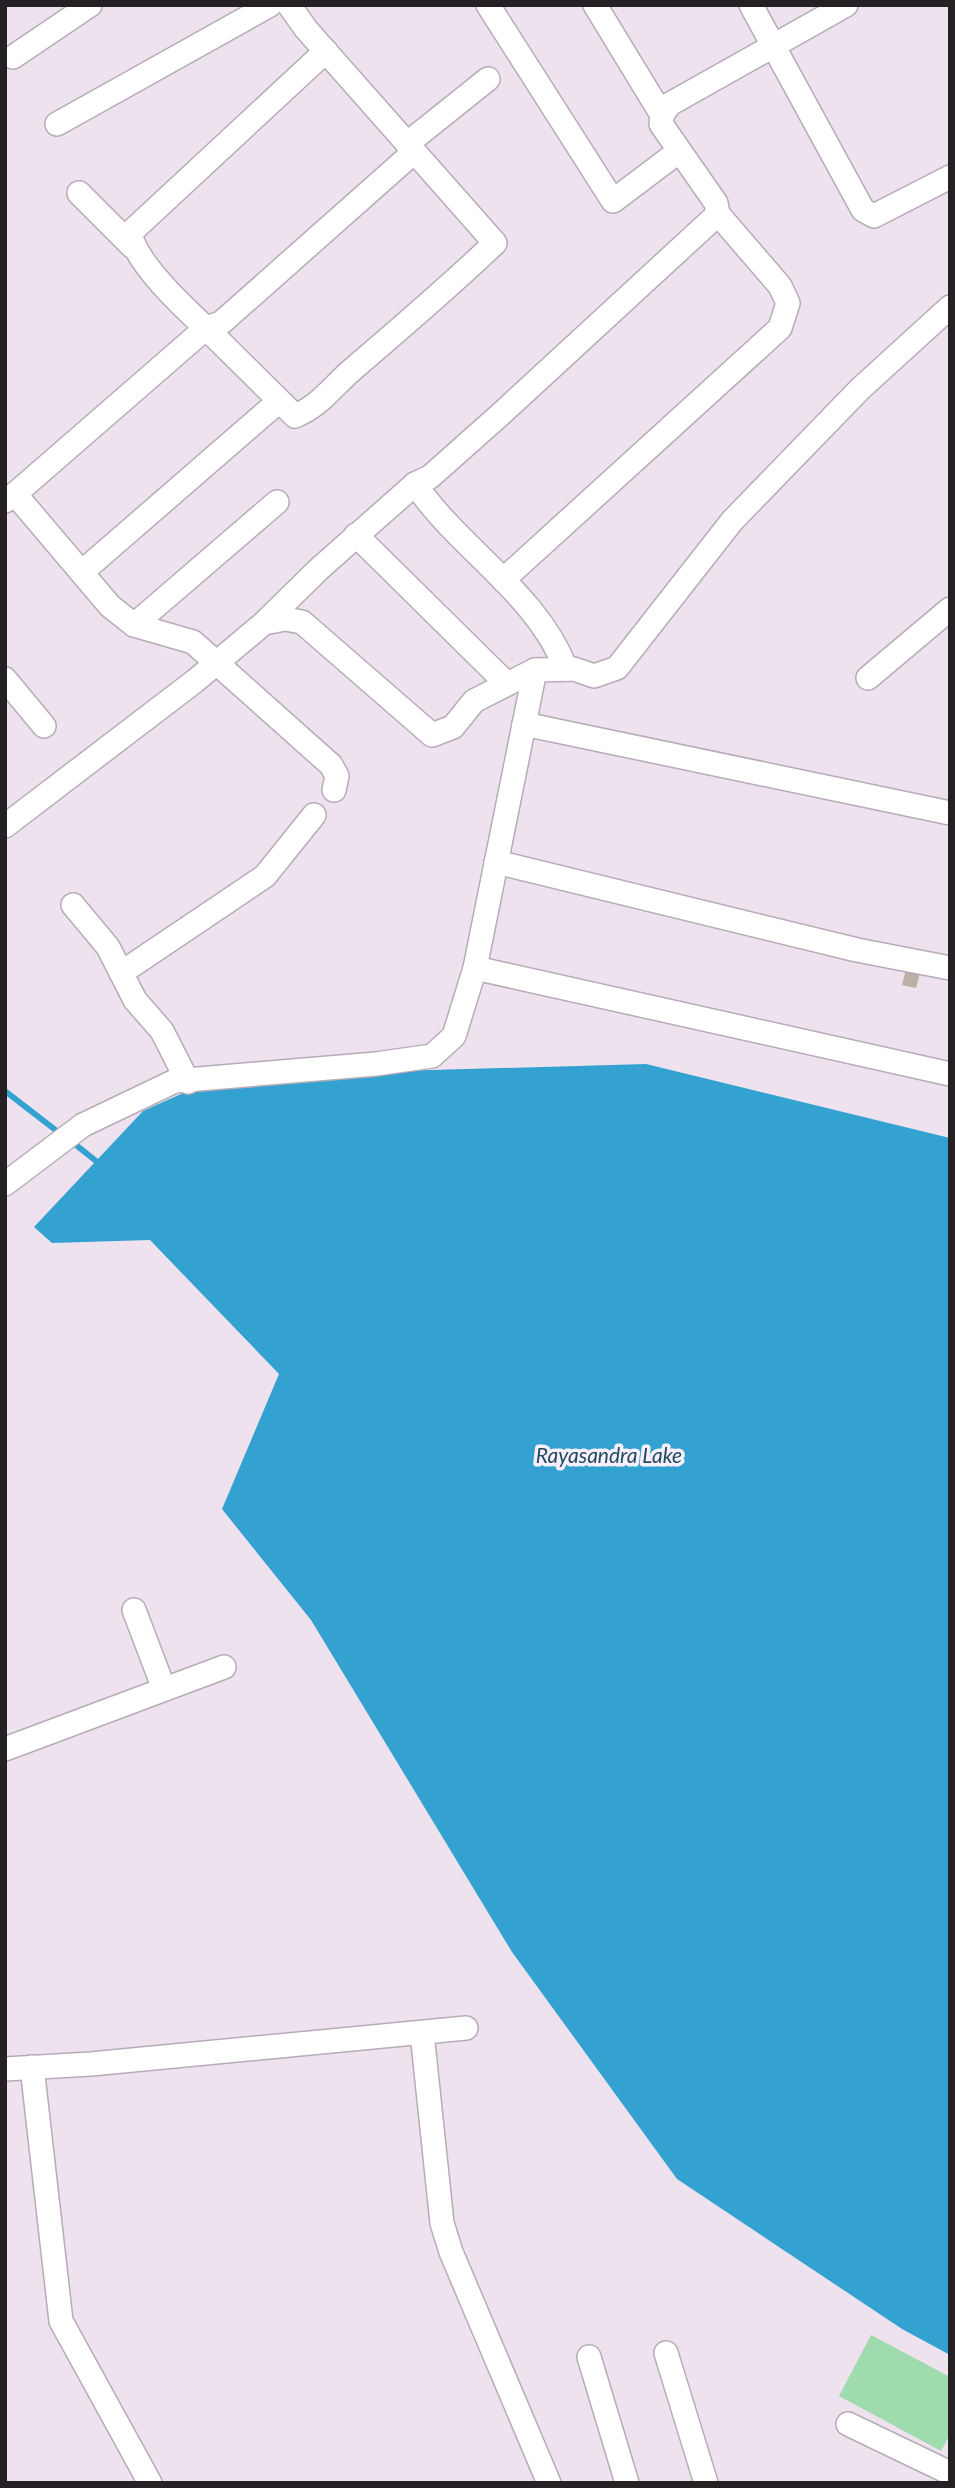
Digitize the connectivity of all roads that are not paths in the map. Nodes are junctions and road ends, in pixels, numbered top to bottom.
1 (90, 5) edge
2 (270, 5) edge
3 (289, 5) edge
4 (488, 5) edge
5 (595, 5) edge
6 (751, 5) edge
7 (846, 5) edge
8 (773, 45) junction
9 (326, 51) junction
10 (13, 57) dead end
11 (488, 79) dead end
12 (662, 115) junction
13 (57, 124) dead end
14 (411, 147) junction
15 (678, 152) junction
16 (950, 177) edge
17 (79, 193) dead end
18 (718, 214) junction
19 (132, 246) junction
20 (950, 307) edge
21 (206, 328) junction
22 (278, 402) junction
23 (415, 484) junction
24 (10, 497) edge
25 (277, 502) dead end
26 (356, 535) junction
27 (82, 572) junction
28 (503, 580) junction
29 (950, 609) edge
30 (264, 622) junction
31 (134, 625) junction
32 (218, 662) junction
33 (566, 669) junction
34 (535, 670) junction
35 (868, 678) dead end
36 (5, 679) edge
37 (507, 684) junction
38 (524, 724) junction
39 (44, 726) dead end
40 (334, 790) dead end
41 (950, 813) edge
42 (314, 815) dead end
43 (5, 826) edge
44 (496, 862) junction
45 (73, 905) dead end
46 (475, 968) junction
47 (950, 968) edge
48 (121, 973) junction
49 (950, 1074) edge
50 (188, 1082) junction
51 (5, 1184) edge
52 (134, 1609) dead end
53 (224, 1667) dead end
54 (164, 1689) junction
55 (5, 1749) edge
56 (466, 2028) dead end
57 (422, 2033) junction
58 (32, 2067) junction
59 (5, 2068) edge
60 (666, 2353) dead end
61 (589, 2357) dead end
62 (848, 2424) dead end
63 (950, 2473) edge
64 (149, 2483) edge
65 (549, 2483) edge
66 (627, 2483) edge
67 (706, 2483) edge

1 - 10 street
2 - 13 street
3 - 9 street
4 - 15 street
5 - 12 street
6 - 8 street
7 - 8 street
8 - 12 street
8 - 16 street
9 - 14 street
9 - 19 street
11 - 14 street
12 - 15 street
14 - 21 street
14 - 22 street
15 - 18 street
17 - 19 street
18 - 23 street
18 - 28 street
19 - 21 street
20 - 33 street
21 - 22 street
21 - 24 street
22 - 27 street
23 - 26 street
23 - 28 street
24 - 27 street
25 - 31 street
26 - 30 street
26 - 37 street
27 - 31 street
28 - 33 street
29 - 35 street
30 - 32 street
30 - 37 street
31 - 32 street
32 - 40 street
32 - 43 street
33 - 34 street
34 - 37 street
34 - 38 street
36 - 39 street
38 - 41 street
38 - 44 street
42 - 48 street
44 - 46 street
44 - 47 street
45 - 48 street
46 - 49 street
46 - 50 street
48 - 50 street
50 - 51 street
52 - 54 street
53 - 54 street
54 - 55 street
56 - 57 street
57 - 58 street
57 - 65 street
58 - 59 street
58 - 64 street
60 - 67 street
61 - 66 street
62 - 63 street

